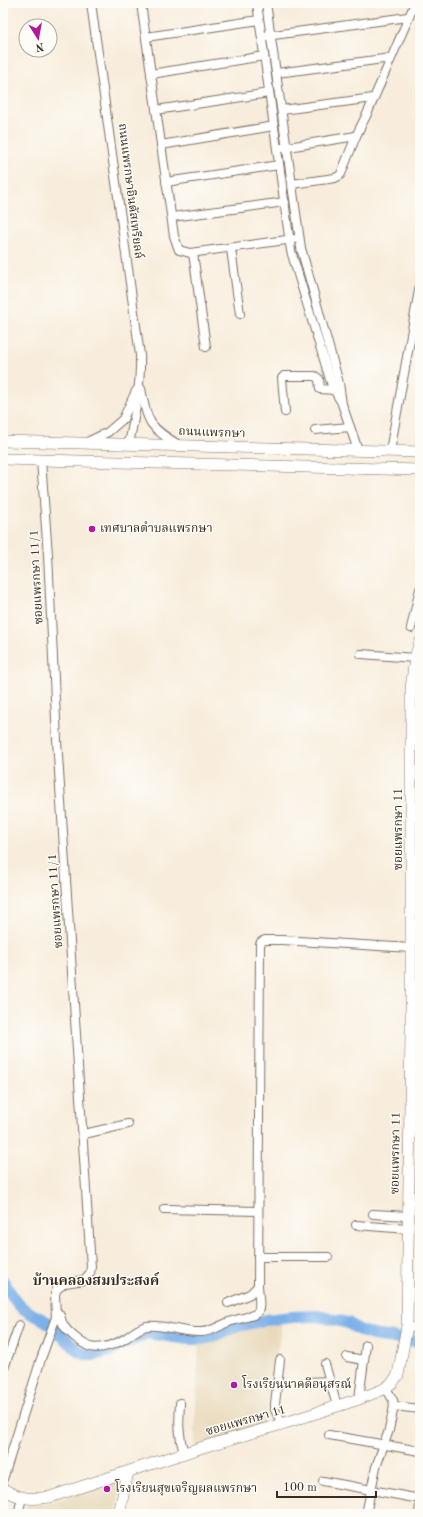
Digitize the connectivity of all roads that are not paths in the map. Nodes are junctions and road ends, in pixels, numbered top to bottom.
1 (91, 3) edge
2 (141, 3) edge
3 (257, 3) edge
4 (266, 3) edge
5 (415, 3) edge
6 (408, 17) junction
7 (259, 20) junction
8 (270, 35) junction
9 (261, 36) junction
10 (146, 37) junction
11 (264, 56) junction
12 (391, 58) junction
13 (277, 73) junction
14 (150, 74) junction
15 (269, 93) junction
16 (373, 98) junction
17 (156, 110) junction
18 (282, 110) junction
19 (274, 126) junction
20 (356, 136) junction
21 (161, 145) junction
22 (287, 148) junction
23 (277, 149) junction
24 (279, 165) junction
25 (166, 182) junction
26 (292, 184) junction
27 (285, 202) junction
28 (172, 217) junction
29 (300, 239) junction
30 (290, 240) junction
31 (231, 248) junction
32 (192, 253) junction
33 (420, 285) edge
34 (318, 309) junction
35 (309, 312) junction
36 (240, 314) dead end
37 (206, 347) dead end
38 (140, 383) junction
39 (334, 390) junction
40 (342, 404) junction
41 (285, 412) dead end
42 (350, 427) junction
43 (315, 430) dead end
44 (3, 440) edge
45 (86, 442) junction
46 (129, 444) junction
47 (179, 445) junction
48 (358, 450) junction
49 (390, 451) junction
50 (420, 452) edge
51 (3, 459) edge
52 (41, 460) junction
53 (420, 470) edge
54 (420, 589) edge
55 (419, 598) edge
56 (411, 628) dead end
57 (420, 642) edge
58 (361, 654) dead end
59 (415, 658) junction
60 (411, 948) junction
61 (128, 1124) dead end
62 (84, 1134) junction
63 (164, 1209) dead end
64 (258, 1211) junction
65 (373, 1214) dead end
66 (408, 1216) junction
67 (356, 1224) dead end
68 (408, 1230) junction
69 (258, 1257) junction
70 (328, 1257) dead end
71 (258, 1286) junction
72 (228, 1303) dead end
73 (56, 1314) junction
74 (19, 1325) dead end
75 (407, 1329) junction
76 (420, 1329) edge
77 (366, 1345) dead end
78 (347, 1357) dead end
79 (280, 1360) dead end
80 (364, 1360) junction
81 (325, 1364) dead end
82 (3, 1371) edge
83 (330, 1381) junction
84 (308, 1382) dead end
85 (386, 1388) junction
86 (359, 1399) junction
87 (180, 1403) dead end
88 (337, 1406) junction
89 (394, 1406) junction
90 (420, 1409) edge
91 (282, 1424) junction
92 (329, 1435) dead end
93 (383, 1445) junction
94 (420, 1451) edge
95 (184, 1453) junction
96 (128, 1472) junction
97 (3, 1479) edge
98 (323, 1481) dead end
99 (3, 1489) edge
100 (370, 1490) junction
101 (22, 1498) junction
102 (420, 1499) edge
103 (420, 1504) edge
104 (18, 1514) edge
105 (119, 1514) edge
106 (366, 1514) edge
107 (419, 1514) edge

1 - 38 street, ถนนแพรกษาอินดัสเทรียลล์
2 - 10 street
3 - 7 street
4 - 8 street
5 - 6 street
6 - 8 street
6 - 12 street
7 - 9 street
7 - 10 street
8 - 9 street
8 - 13 street
9 - 11 street
10 - 14 street
11 - 14 street
11 - 15 street
12 - 13 street
12 - 16 street
13 - 18 street
14 - 17 street
15 - 17 street
15 - 19 street
16 - 18 street
16 - 20 street
17 - 21 street
18 - 22 street
19 - 21 street
19 - 23 street
20 - 22 street
20 - 26 street
21 - 25 street
22 - 23 street
22 - 26 street
23 - 24 street
24 - 25 street
24 - 27 street
25 - 28 street
26 - 29 street
27 - 28 street
27 - 30 street
28 - 32 street
29 - 30 street
29 - 34 street
30 - 31 street
30 - 35 street
31 - 32 street
31 - 36 street
32 - 37 street
33 - 49 street
34 - 35 street
34 - 40 street
35 - 39 street
38 - 45 street, ถนนแพรกษาอินดัสเทรียลล์
38 - 46 street, ถนนแพรกษาอินดัสเทรียลล์
38 - 47 street, ถนนแพรกษาอินดัสเทรียลล์
39 - 40 street
39 - 41 street
40 - 42 street
42 - 43 street
42 - 48 street
44 - 45 street, ถนนแพรกษา
45 - 46 street, ถนนแพรกษา
46 - 47 street, ถนนแพรกษา
47 - 48 street, ถนนแพรกษา
48 - 49 street, ถนนแพรกษา
49 - 50 street, ถนนแพรกษา
51 - 52 street
52 - 53 street
52 - 62 street, ซอยแพรกษา 11/1
54 - 55 street
55 - 56 street
57 - 59 street, ซอยแพรกษา 11
58 - 59 street
59 - 60 street, ซอยแพรกษา 11
60 - 64 street
60 - 66 street, ซอยแพรกษา 11
61 - 62 street
62 - 73 street, ซอยแพรกษา 11/1
63 - 64 street
64 - 69 street
65 - 66 street
66 - 68 street, ซอยแพรกษา 11
67 - 68 street
68 - 75 street, ซอยแพรกษา 11
69 - 70 street
69 - 71 street
71 - 72 street
71 - 73 street
73 - 97 street
74 - 82 street
75 - 76 street
75 - 85 street, ซอยแพรกษา 11
77 - 80 street
78 - 80 street
79 - 91 street
80 - 86 street
81 - 83 street
83 - 84 street
83 - 88 street
85 - 86 street, ซอยแพรกษา 11
85 - 89 street
86 - 88 street, ซอยแพรกษา 11
87 - 95 street
88 - 91 street, ซอยแพรกษา 11
89 - 90 street
89 - 93 street
91 - 95 street, ซอยแพรกษา 11
92 - 93 street
93 - 94 street
93 - 100 street
95 - 96 street, ซอยแพรกษา 11
96 - 101 street, ซอยแพรกษา 11
96 - 105 street
98 - 100 street
99 - 101 street
100 - 102 street
100 - 106 street
101 - 104 street
103 - 107 street

